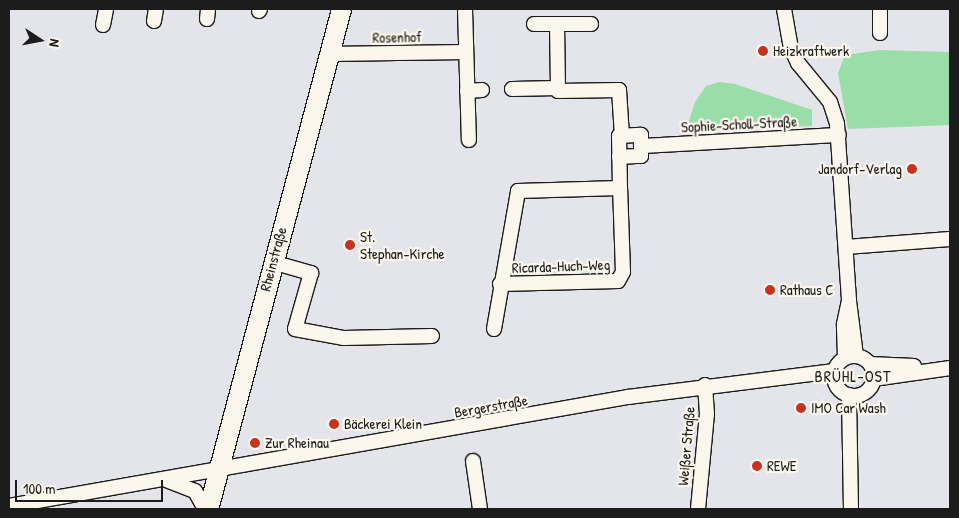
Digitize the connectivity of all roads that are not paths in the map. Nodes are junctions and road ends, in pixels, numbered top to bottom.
1 (106, 9) edge
2 (341, 9) edge
3 (784, 9) edge
4 (880, 9) edge
5 (465, 15) edge
6 (534, 24) dead end
7 (557, 24) junction
8 (591, 24) dead end
9 (103, 25) dead end
10 (880, 33) dead end
11 (466, 52) junction
12 (329, 54) junction
13 (558, 88) junction
14 (512, 89) dead end
15 (482, 90) dead end
16 (467, 91) junction
17 (839, 135) junction
18 (622, 136) junction
19 (469, 140) dead end
20 (641, 146) junction
21 (620, 157) junction
22 (620, 188) junction
23 (950, 239) edge
24 (846, 247) junction
25 (272, 262) junction
26 (500, 284) junction
27 (494, 329) dead end
28 (432, 336) dead end
29 (850, 356) junction
30 (870, 364) junction
31 (950, 368) edge
32 (935, 369) junction
33 (835, 378) junction
34 (874, 379) junction
35 (705, 385) junction
36 (856, 394) junction
37 (473, 461) dead end
38 (218, 471) junction
39 (163, 479) junction
40 (9, 506) edge
41 (206, 509) edge
42 (480, 509) edge
43 (698, 509) edge
44 (851, 509) edge

1 - 9 street
2 - 12 main road, Rheinstraße
3 - 17 street
4 - 10 street
5 - 11 street
6 - 7 street
7 - 8 street
7 - 13 street
11 - 12 street, Rosenhof
11 - 16 street
12 - 25 main road, Rheinstraße
13 - 14 street
13 - 18 street
15 - 16 street
16 - 19 street
17 - 20 street, Sophie-Scholl-Straße
17 - 24 street
18 - 20 street
18 - 21 street
20 - 21 street
21 - 22 street, Ricarda-Huch-Weg
22 - 26 street, Ricarda-Huch-Weg
22 - 26 street, Ricarda-Huch-Weg
23 - 24 street
24 - 29 street
25 - 28 street
25 - 38 main road, Rheinstraße
26 - 27 street, Ricarda-Huch-Weg
29 - 30 street
29 - 33 street
30 - 32 street
30 - 34 street
31 - 32 street
32 - 34 street
33 - 35 street, Bergerstraße
33 - 36 street
34 - 36 street
35 - 38 street, Bergerstraße
35 - 43 street, Weißer Straße
36 - 44 street
37 - 42 street
38 - 39 street, Bergerstraße
38 - 41 main road, Rheinstraße
39 - 40 street, Bergerstraße
39 - 41 street

